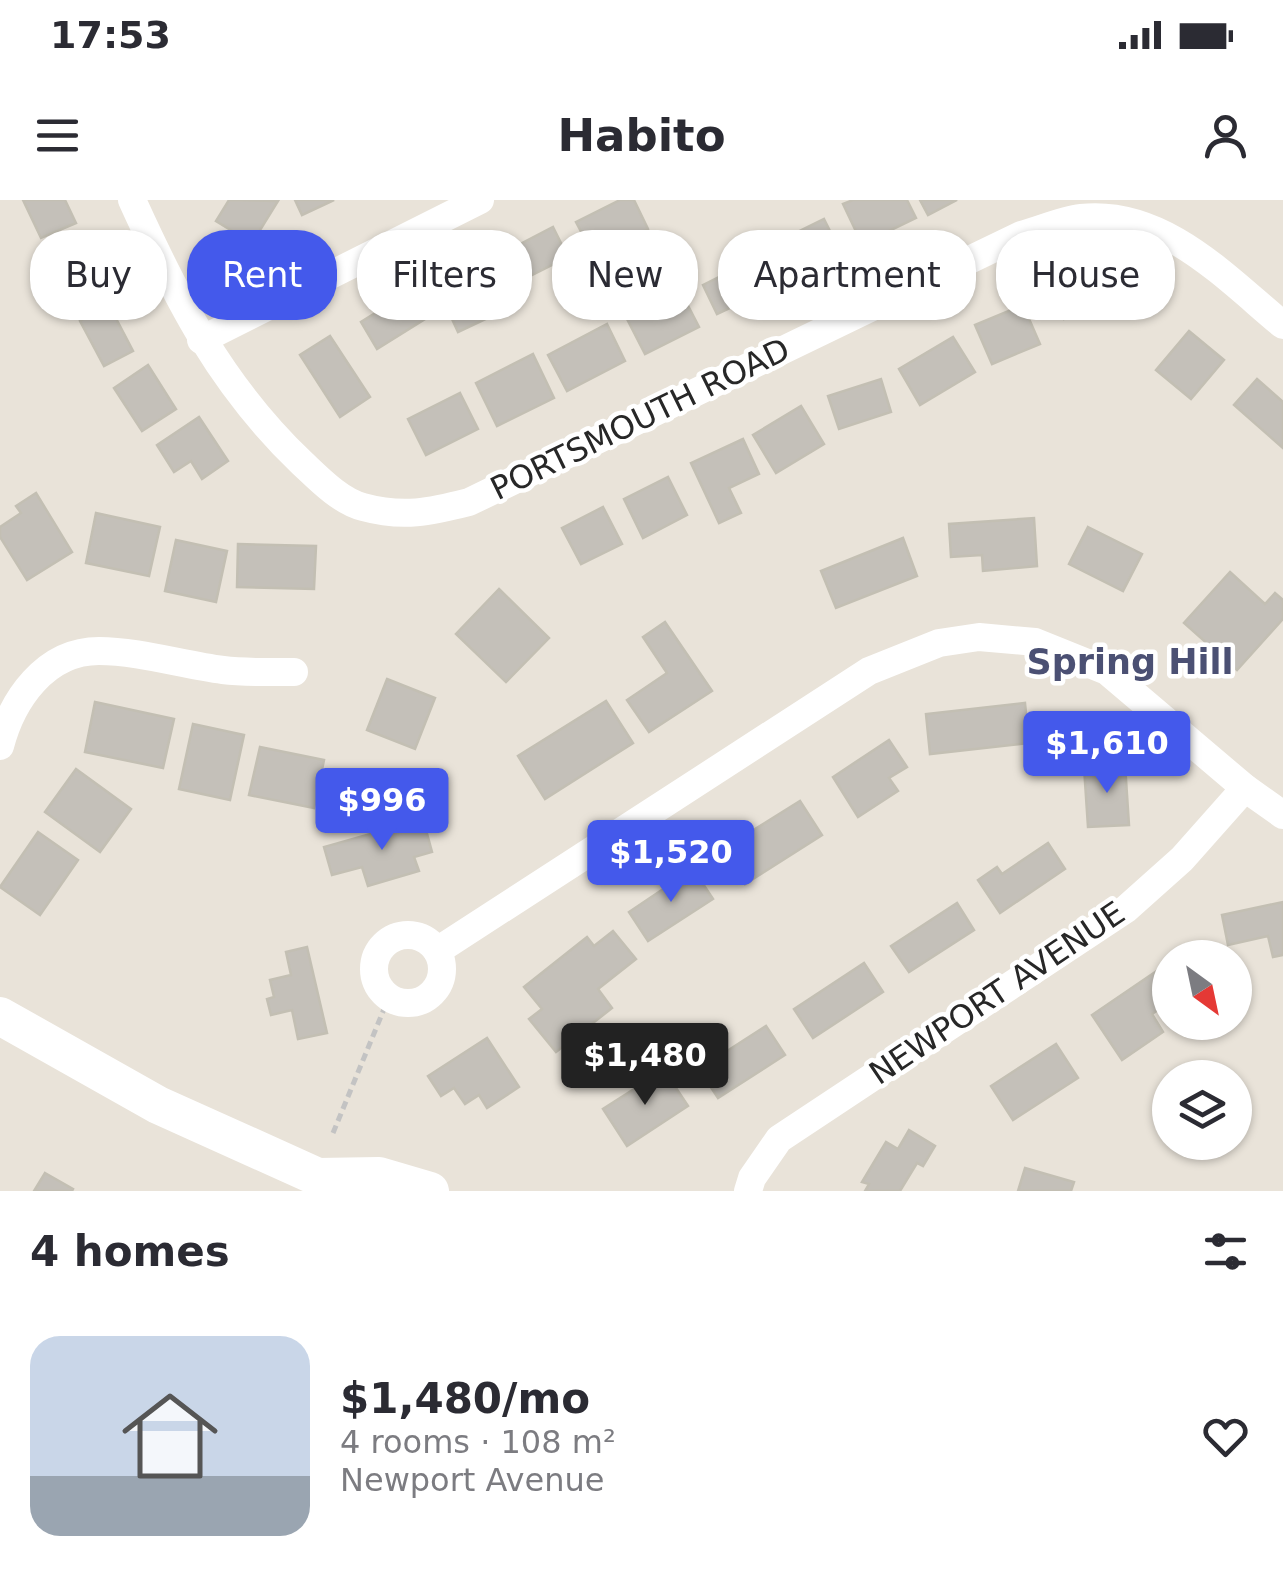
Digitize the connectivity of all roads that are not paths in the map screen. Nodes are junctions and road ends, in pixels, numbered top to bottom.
1 (132, 200) edge
2 (480, 200) edge
3 (446, 208) edge
4 (1283, 325) edge
5 (200, 340) junction
6 (294, 672) dead end
7 (0, 746) edge
8 (1245, 788) junction
9 (1283, 815) edge
10 (437, 951) junction
11 (0, 1016) edge
12 (328, 1184) edge
13 (430, 1191) edge
14 (748, 1191) edge

1 - 5 street
2 - 3 street
3 - 5 street
4 - 5 street, PORTSMOUTH ROAD
6 - 7 street
8 - 9 street
8 - 10 street
8 - 14 street, NEWPORT AVENUE
10 - 10 street
11 - 12 main road
12 - 13 main road

